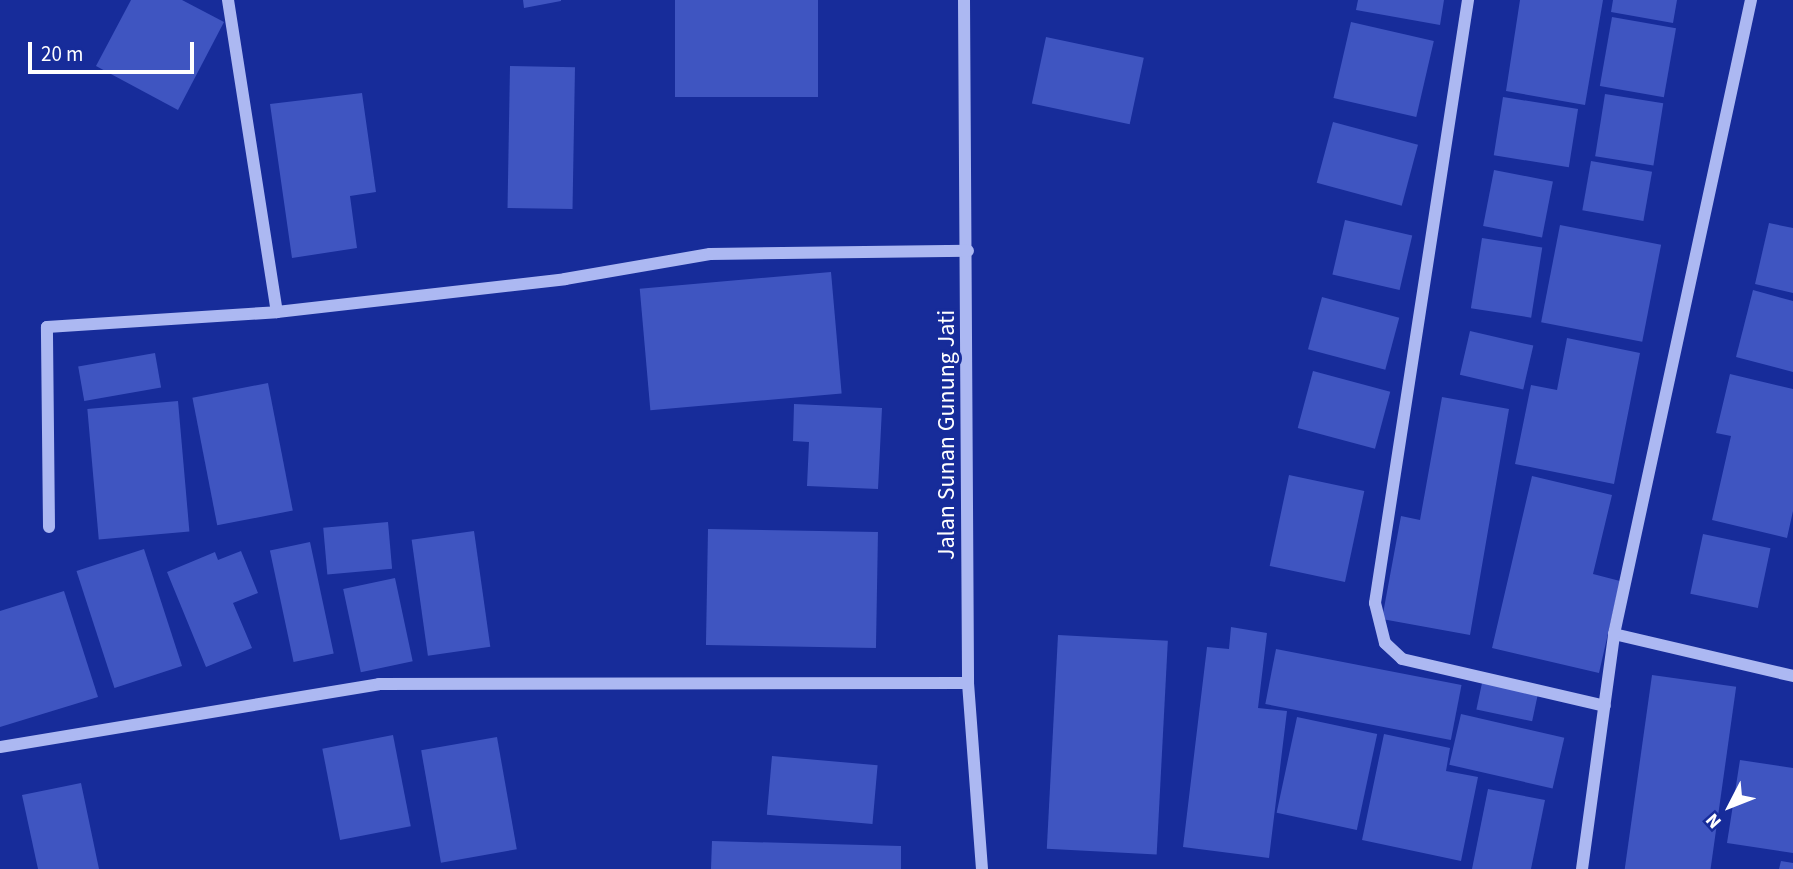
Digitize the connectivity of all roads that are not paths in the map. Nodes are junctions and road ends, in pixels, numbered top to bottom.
1 (228, 0) edge
2 (964, 0) edge
3 (1468, 0) edge
4 (1751, 0) edge
5 (968, 251) junction
6 (277, 312) junction
7 (49, 527) dead end
8 (1614, 634) junction
9 (1793, 676) edge
10 (968, 682) junction
11 (1605, 706) junction
12 (0, 747) edge
13 (982, 869) edge
14 (1582, 869) edge

1 - 6 street
2 - 5 street, Jalan Sunan Gunung Jati
3 - 11 street
4 - 8 street
5 - 6 street
5 - 10 street, Jalan Sunan Gunung Jati
6 - 7 street
8 - 9 street
8 - 11 street
10 - 12 street
10 - 13 street, Jalan Sunan Gunung Jati
11 - 14 street

